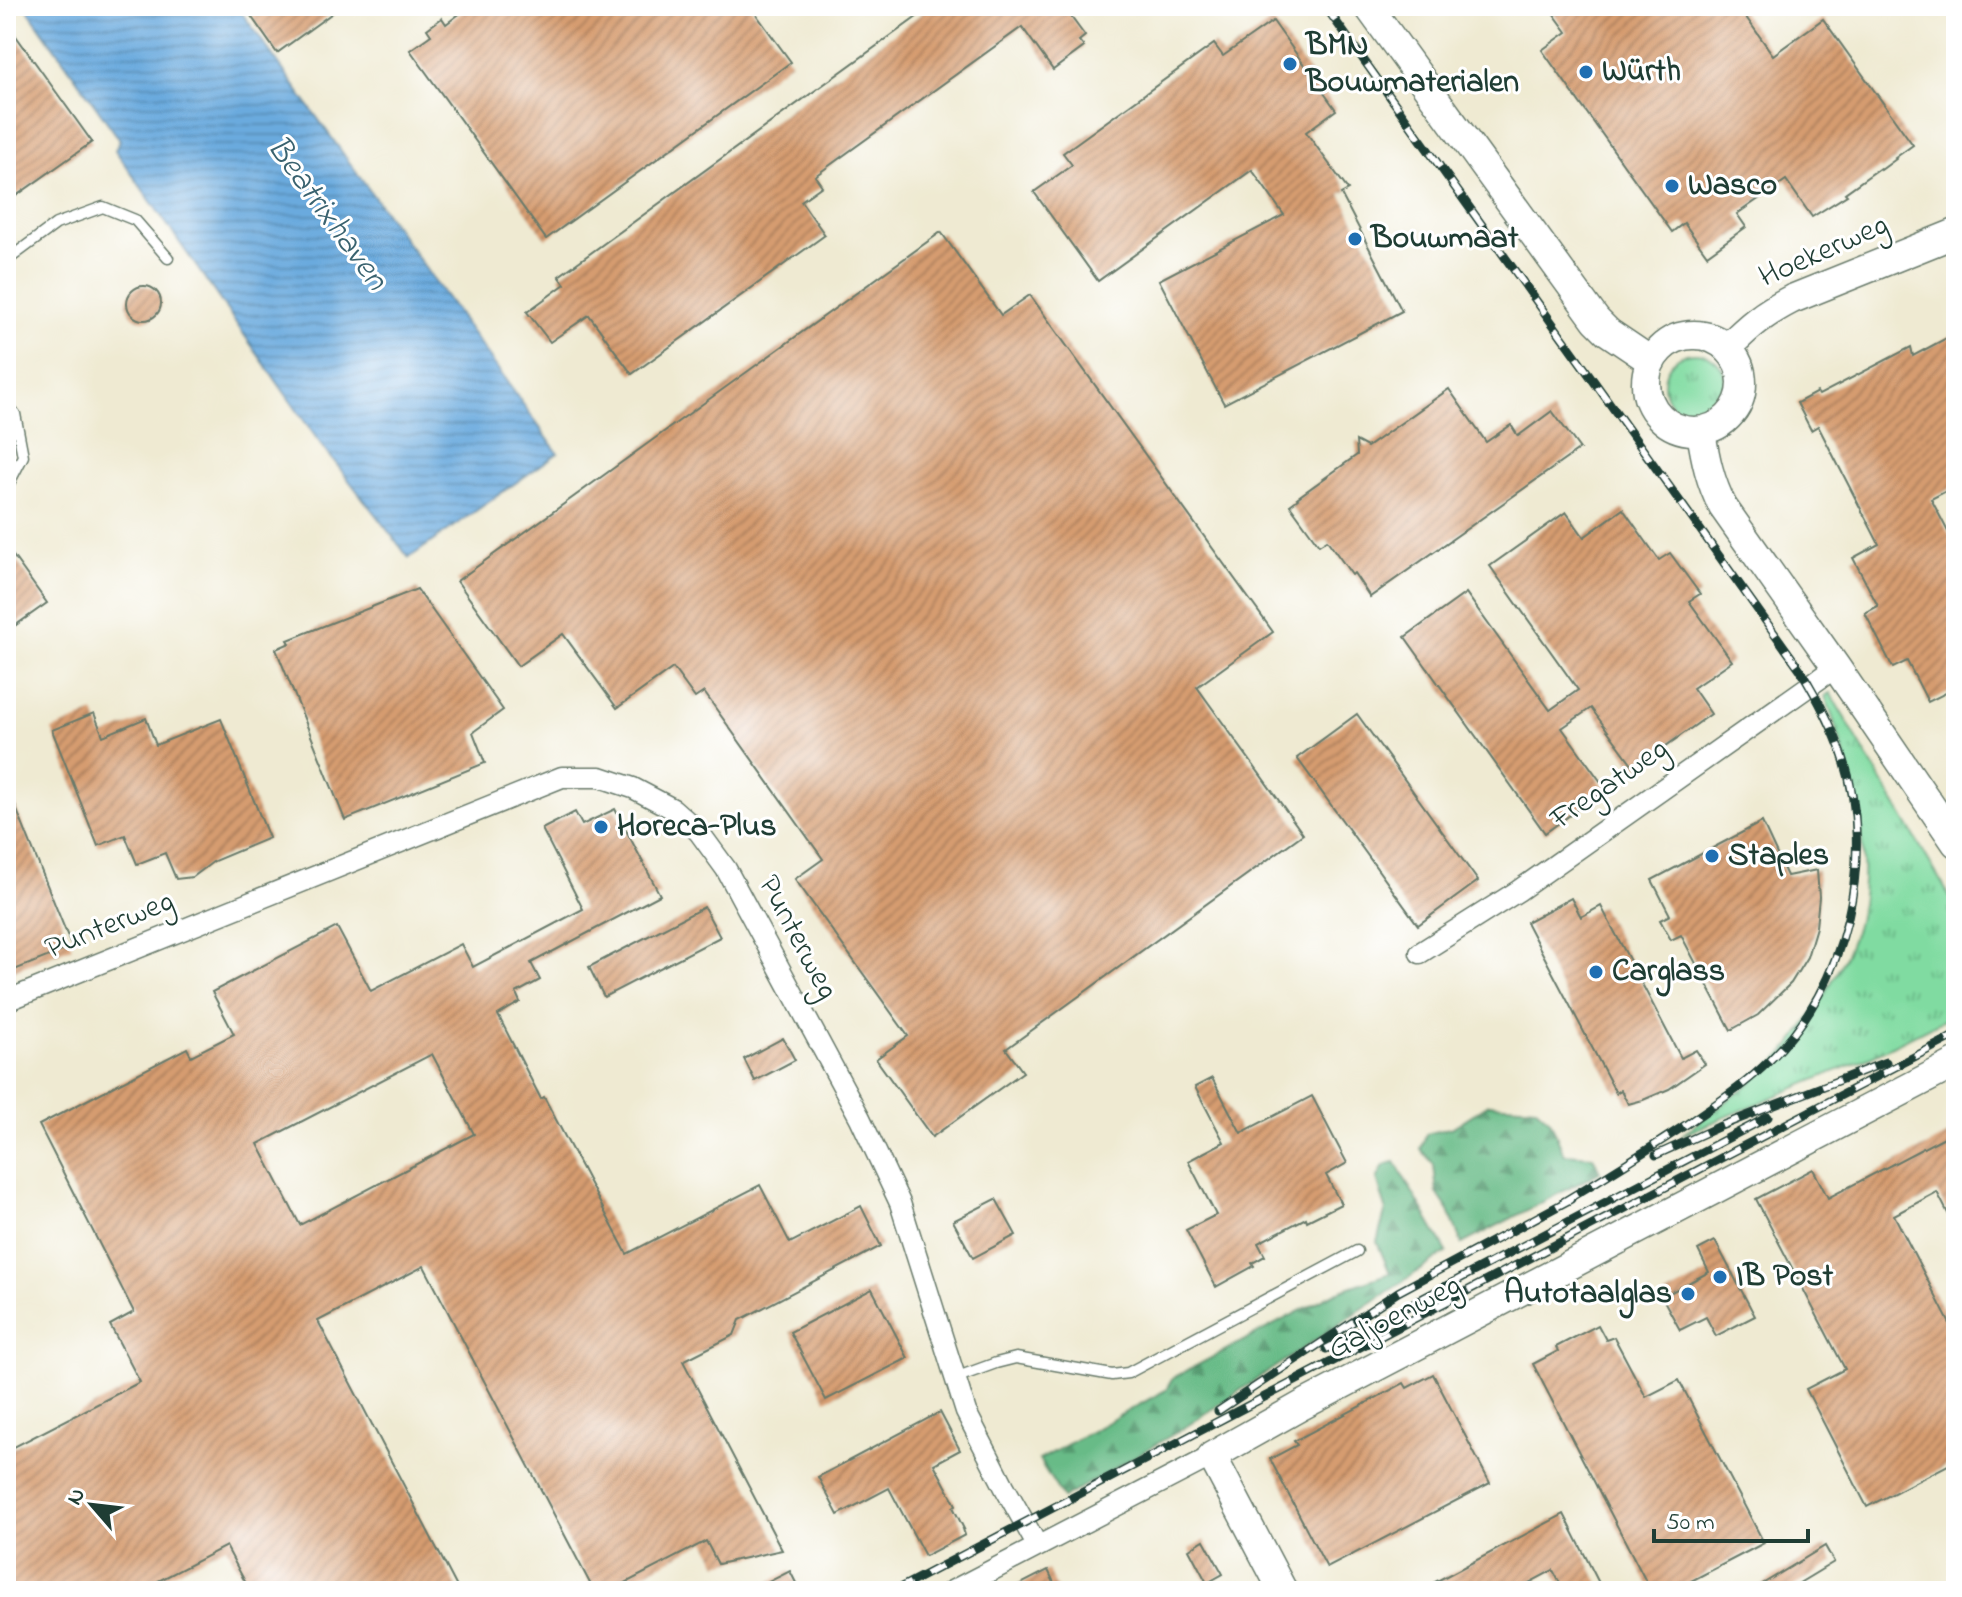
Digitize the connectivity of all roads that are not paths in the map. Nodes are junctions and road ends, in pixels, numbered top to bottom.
1 (1368, 6) edge
2 (1956, 233) edge
3 (168, 258) dead end
4 (6, 261) edge
5 (1727, 348) junction
6 (1651, 361) junction
7 (6, 403) edge
8 (1701, 431) junction
9 (6, 489) edge
10 (1836, 667) junction
11 (1956, 843) edge
12 (1420, 953) dead end
13 (6, 1001) edge
14 (1956, 1063) edge
15 (1357, 1251) dead end
16 (955, 1378) junction
17 (1212, 1456) junction
18 (1037, 1545) junction
19 (952, 1591) edge
20 (1283, 1591) edge

1 - 6 street
2 - 5 street, Hoekerweg
3 - 4 lane
5 - 6 street
5 - 8 street
6 - 8 street
7 - 9 lane
8 - 10 street
10 - 11 street
10 - 12 street, Fregatweg
13 - 16 street, Punterweg
14 - 17 street, Galjoenweg
15 - 16 lane
16 - 18 street, Punterweg
17 - 18 street, Galjoenweg
17 - 20 street
18 - 19 street, Galjoenweg

